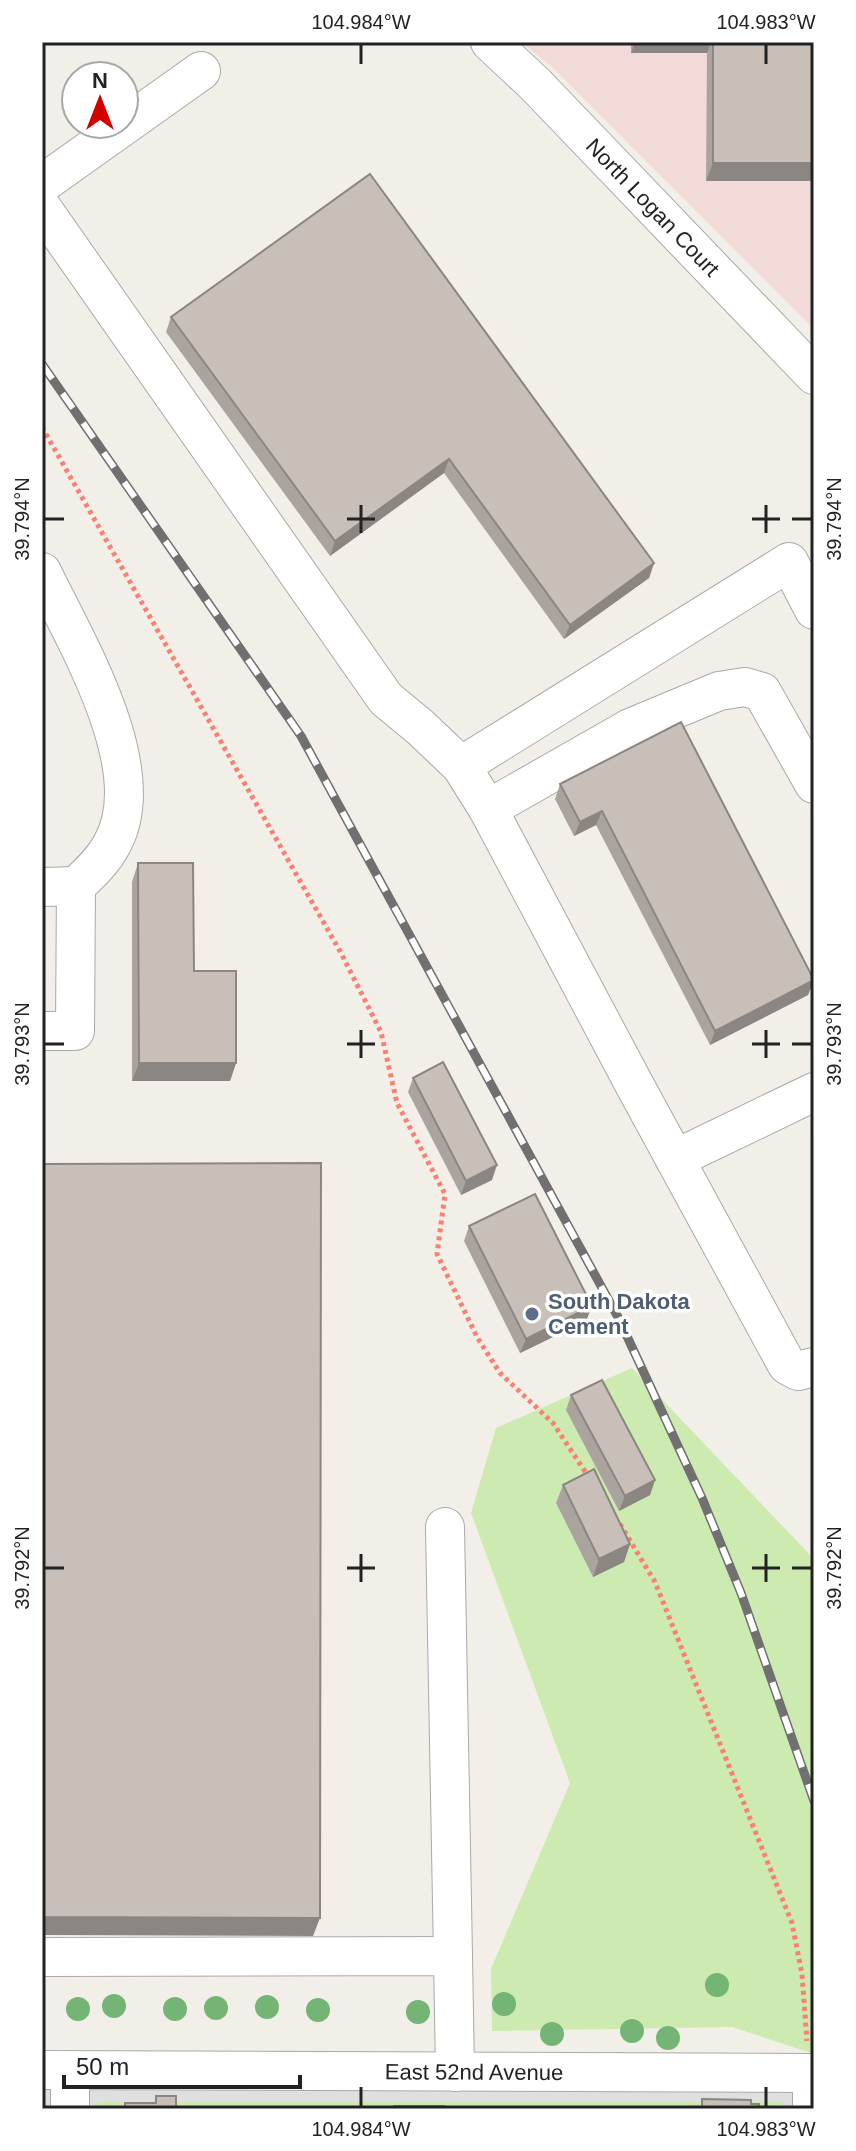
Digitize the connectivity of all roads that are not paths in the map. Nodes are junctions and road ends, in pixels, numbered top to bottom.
1 (490, 42) edge
2 (201, 71) dead end
3 (42, 184) edge
4 (42, 208) edge
5 (814, 375) edge
6 (42, 572) edge
7 (814, 610) edge
8 (461, 766) junction
9 (814, 784) edge
10 (488, 809) junction
11 (59, 887) edge
12 (42, 1031) edge
13 (814, 1092) edge
14 (675, 1159) junction
15 (814, 1367) edge
16 (445, 1527) dead end
17 (453, 1956) junction
18 (42, 1957) edge
19 (56, 2070) edge
20 (455, 2072) junction
21 (812, 2091) edge
22 (70, 2109) edge

1 - 5 street, North Logan Court
2 - 3 street
4 - 8 street
6 - 11 street
7 - 8 street
8 - 10 street
9 - 10 street
10 - 14 street
11 - 12 street
13 - 14 street
14 - 15 street
16 - 17 street
17 - 18 street
17 - 20 street
19 - 20 street, East 52nd Avenue
19 - 22 street
20 - 21 street, East 52nd Avenue

